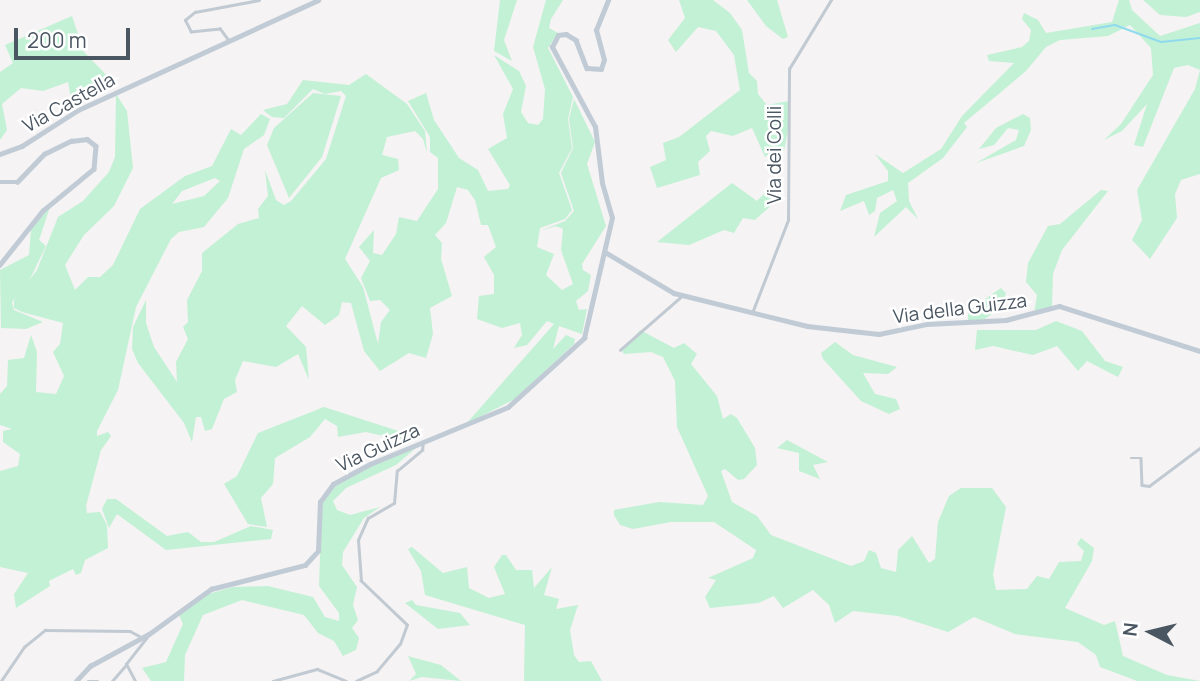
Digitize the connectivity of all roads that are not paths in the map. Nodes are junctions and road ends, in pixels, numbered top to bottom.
1 (259, 0) edge
2 (318, 0) edge
3 (608, 0) edge
4 (831, 0) edge
5 (229, 40) junction
6 (0, 155) edge
7 (0, 182) edge
8 (606, 252) junction
9 (0, 265) edge
10 (682, 296) junction
11 (752, 314) junction
12 (620, 350) dead end
13 (1200, 351) edge
14 (423, 442) junction
15 (1200, 448) edge
16 (1131, 458) dead end
17 (146, 636) junction
18 (126, 664) junction
19 (1, 681) edge
20 (76, 681) edge
21 (88, 681) edge
22 (97, 681) edge
23 (112, 681) edge
24 (135, 681) edge
25 (272, 681) edge
26 (346, 681) edge
27 (356, 681) edge

1 - 5 street
2 - 5 main road, Via Castella
3 - 8 main road, Via Guizza
4 - 11 street, Via dei Colli
5 - 6 main road, Via Castella
7 - 9 main road, Via Castella
8 - 10 main road, Via della Guizza
8 - 14 main road, Via Guizza
10 - 11 main road, Via della Guizza
10 - 12 street
11 - 13 main road, Via della Guizza
14 - 17 main road, Via Guizza
14 - 27 street
15 - 16 street
17 - 18 street
17 - 19 street
17 - 20 main road, Via Guizza
18 - 23 street
18 - 24 street
21 - 22 street
25 - 26 street

